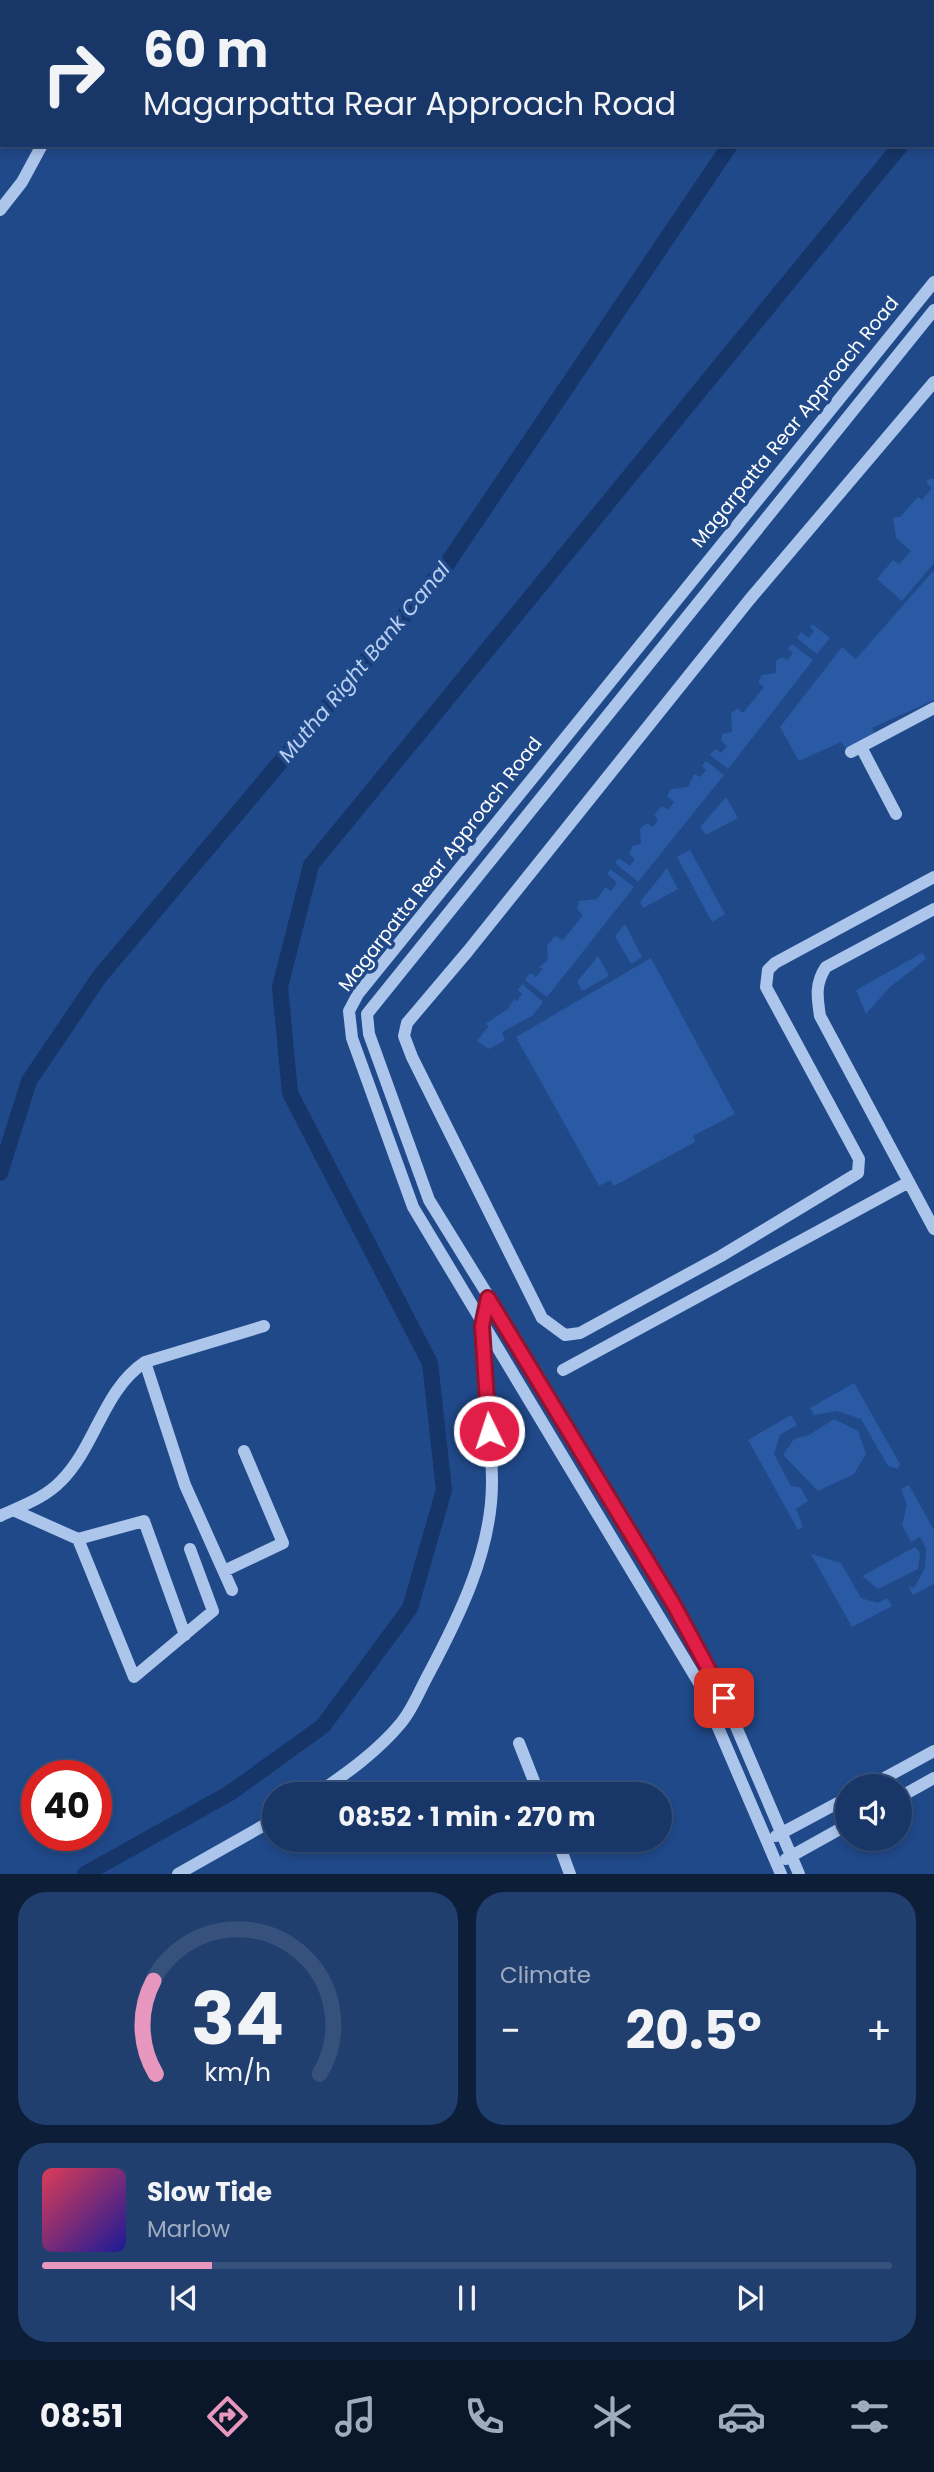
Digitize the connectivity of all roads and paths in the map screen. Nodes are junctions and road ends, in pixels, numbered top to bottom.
1 (41, 147) edge
2 (0, 210) edge
3 (934, 282) edge
4 (934, 310) edge
5 (934, 382) edge
6 (934, 708) edge
7 (896, 814) dead end
8 (934, 877) edge
9 (934, 909) edge
10 (909, 1182) junction
11 (934, 1229) edge
12 (721, 1256) junction
13 (734, 1279) junction
14 (488, 1298) junction
15 (264, 1326) dead end
16 (482, 1326) junction
17 (145, 1362) junction
18 (563, 1370) dead end
19 (244, 1451) dead end
20 (13, 1510) junction
21 (0, 1516) edge
22 (78, 1539) junction
23 (190, 1549) dead end
24 (224, 1571) junction
25 (232, 1590) dead end
26 (184, 1635) junction
27 (519, 1743) dead end
28 (934, 1751) edge
29 (892, 1774) edge
30 (934, 1778) edge
31 (332, 1782) edge
32 (534, 1782) edge
33 (912, 1790) edge
34 (835, 1804) edge
35 (262, 1827) edge
36 (835, 1832) edge
37 (782, 1833) junction
38 (767, 1841) junction
39 (562, 1852) edge
40 (791, 1856) junction
41 (195, 1869) edge
42 (778, 1869) edge
43 (178, 1874) edge
44 (570, 1874) edge
45 (799, 1874) edge

1 - 2 street
3 - 16 street, Magarpatta Rear Approach Road
4 - 14 street, Magarpatta Rear Approach Road
5 - 12 street
6 - 7 street
8 - 12 street
9 - 10 street
10 - 11 street
10 - 13 street
12 - 13 street
13 - 18 street
14 - 16 street
14 - 37 street, Magarpatta Rear Approach Road
15 - 17 street
16 - 31 street
16 - 38 street, Magarpatta Rear Approach Road
17 - 20 street
17 - 24 street
19 - 24 street
20 - 21 street
20 - 22 street
22 - 26 street
22 - 26 street
23 - 26 street
24 - 25 street
27 - 32 street
28 - 29 street
30 - 33 street
34 - 37 street
35 - 41 street
36 - 40 street
37 - 38 street
37 - 40 street, Magarpatta Rear Approach Road
38 - 42 street, Magarpatta Rear Approach Road
39 - 44 street
40 - 42 street
40 - 45 street, Magarpatta Rear Approach Road
41 - 43 street

